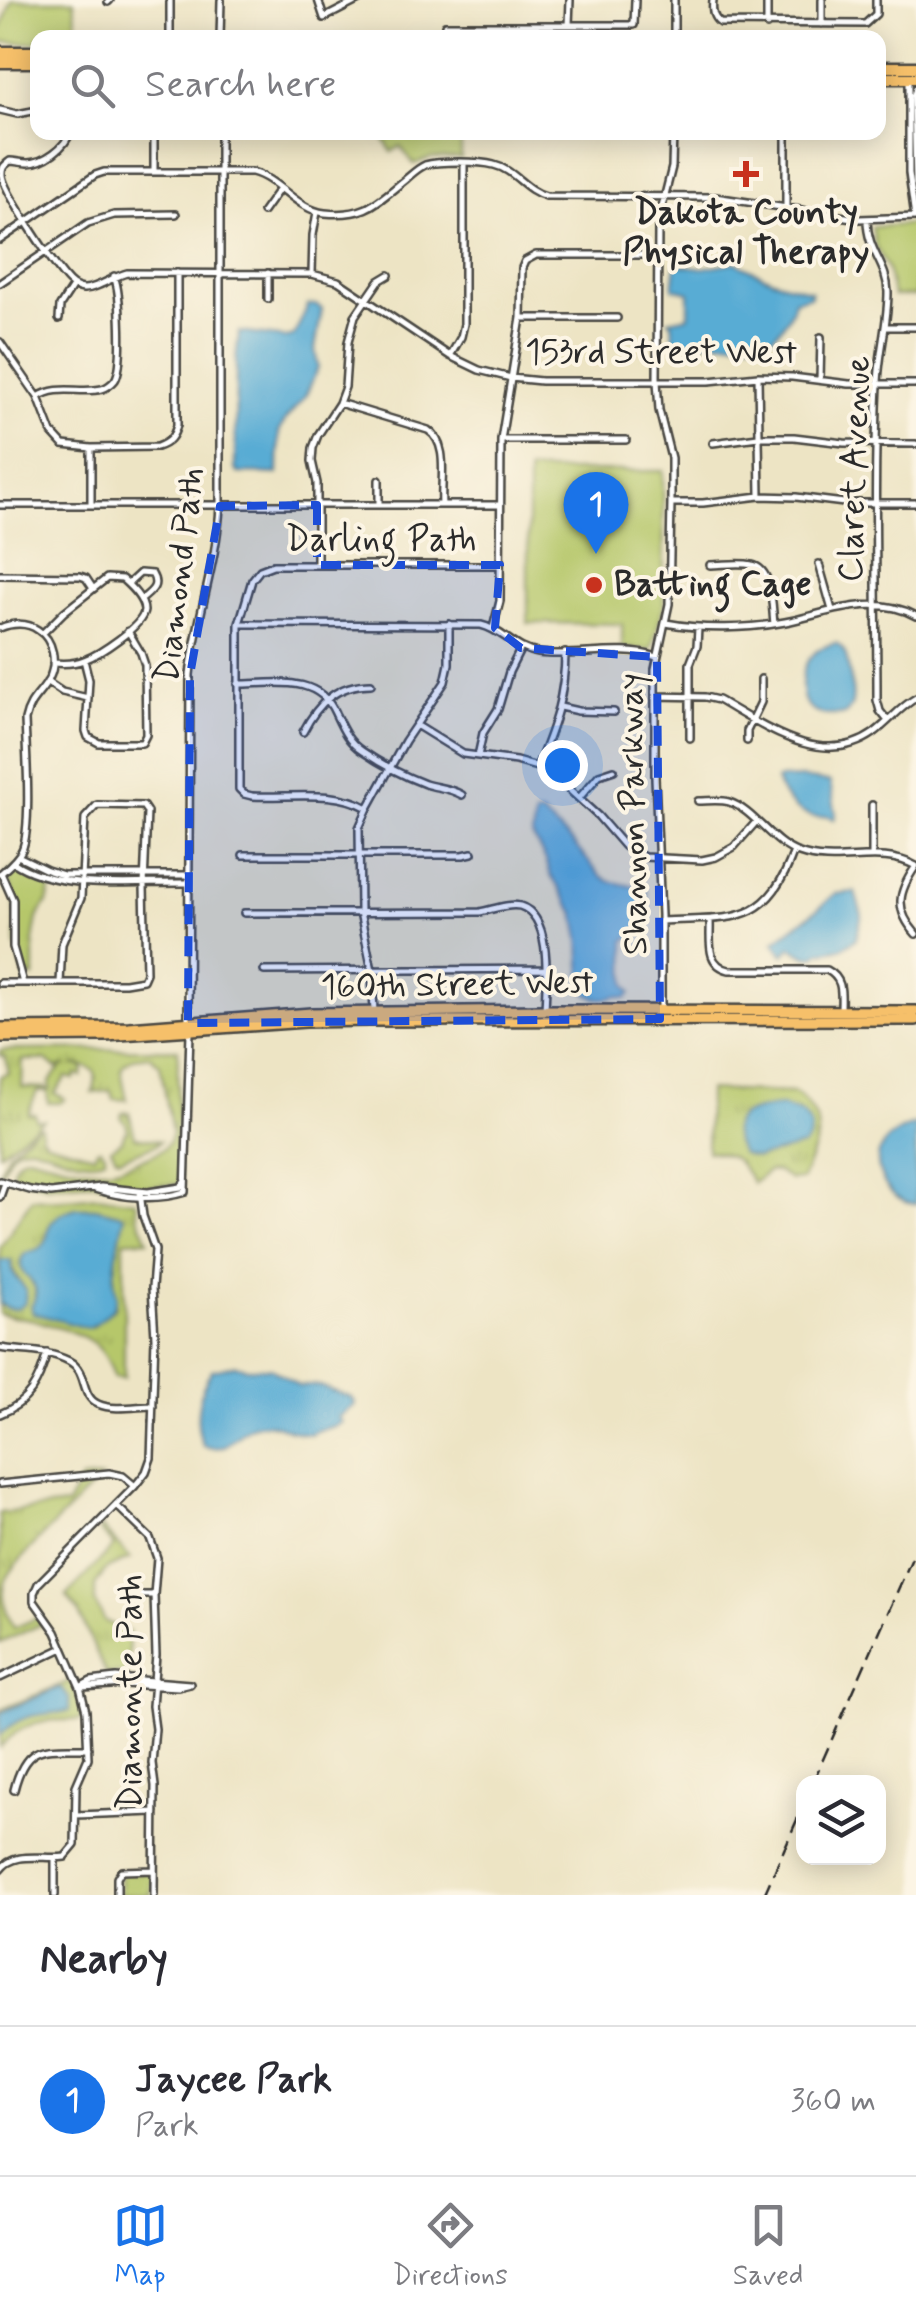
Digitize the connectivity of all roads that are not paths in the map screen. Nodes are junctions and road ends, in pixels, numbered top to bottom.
1 (170, 0) edge
2 (221, 0) edge
3 (318, 0) edge
4 (359, 0) edge
5 (570, 0) edge
6 (634, 0) edge
7 (674, 0) edge
8 (712, 0) edge
9 (767, 0) edge
10 (822, 0) edge
11 (876, 0) edge
12 (444, 24) dead end
13 (767, 24) junction
14 (822, 24) junction
15 (569, 25) junction
16 (170, 30) edge
17 (220, 30) edge
18 (674, 30) edge
19 (0, 52) edge
20 (30, 52) edge
21 (0, 62) edge
22 (30, 62) edge
23 (886, 68) edge
24 (915, 76) edge
25 (886, 78) edge
26 (0, 110) edge
27 (30, 112) edge
28 (67, 140) edge
29 (154, 140) edge
30 (220, 140) edge
31 (672, 140) edge
32 (786, 140) edge
33 (464, 164) junction
34 (154, 172) junction
35 (220, 172) junction
36 (916, 184) edge
37 (280, 188) junction
38 (665, 196) junction
39 (786, 207) junction
40 (263, 212) dead end
41 (317, 212) junction
42 (176, 214) dead end
43 (916, 217) edge
44 (867, 219) junction
45 (27, 221) junction
46 (0, 240) edge
47 (47, 251) junction
48 (658, 255) junction
49 (177, 273) junction
50 (220, 273) junction
51 (268, 273) junction
52 (312, 274) junction
53 (389, 275) dead end
54 (114, 276) junction
55 (0, 283) edge
56 (73, 286) junction
57 (268, 299) dead end
58 (366, 300) junction
59 (521, 318) junction
60 (617, 318) dead end
61 (59, 319) dead end
62 (886, 327) junction
63 (916, 327) edge
64 (821, 338) dead end
65 (0, 342) edge
66 (3, 352) edge
67 (450, 356) junction
68 (758, 376) junction
69 (511, 378) junction
70 (820, 380) junction
71 (657, 381) junction
72 (878, 384) junction
73 (916, 384) edge
74 (38, 397) junction
75 (339, 404) junction
76 (758, 437) junction
77 (500, 440) junction
78 (626, 440) dead end
79 (713, 443) dead end
80 (878, 444) junction
81 (916, 444) edge
82 (91, 448) junction
83 (379, 480) dead end
84 (760, 496) junction
85 (877, 503) junction
86 (916, 503) edge
87 (671, 504) junction
88 (0, 505) edge
89 (318, 505) junction
90 (442, 505) junction
91 (500, 505) junction
92 (91, 506) junction
93 (220, 506) junction
94 (379, 506) junction
95 (819, 564) dead end
96 (318, 565) junction
97 (500, 565) junction
98 (710, 565) dead end
99 (0, 574) edge
100 (128, 584) junction
101 (93, 588) junction
102 (141, 600) junction
103 (877, 605) junction
104 (832, 610) junction
105 (916, 616) edge
106 (666, 623) junction
107 (239, 624) junction
108 (449, 624) junction
109 (774, 624) junction
110 (0, 628) edge
111 (493, 628) junction
112 (698, 628) junction
113 (128, 631) junction
114 (42, 633) junction
115 (522, 648) junction
116 (565, 653) junction
117 (657, 657) junction
118 (84, 660) junction
119 (53, 662) junction
120 (761, 679) dead end
121 (48, 682) junction
122 (238, 684) junction
123 (371, 684) dead end
124 (655, 696) junction
125 (690, 696) junction
126 (88, 698) junction
127 (327, 698) junction
128 (916, 698) edge
129 (560, 707) junction
130 (614, 712) dead end
131 (754, 719) junction
132 (888, 721) junction
133 (416, 725) junction
134 (302, 732) dead end
135 (690, 738) dead end
136 (747, 741) dead end
137 (478, 757) junction
138 (390, 767) junction
139 (538, 767) junction
140 (614, 770) dead end
141 (462, 795) dead end
142 (579, 798) junction
143 (698, 801) dead end
144 (872, 805) dead end
145 (368, 808) junction
146 (756, 822) junction
147 (794, 851) junction
148 (472, 853) dead end
149 (358, 855) junction
150 (243, 856) dead end
151 (872, 857) junction
152 (658, 858) junction
153 (15, 859) junction
154 (916, 866) edge
155 (0, 874) edge
156 (83, 879) junction
157 (145, 879) junction
158 (189, 879) junction
159 (360, 912) junction
160 (244, 913) dead end
161 (710, 920) junction
162 (661, 921) junction
163 (916, 934) edge
164 (546, 969) junction
165 (372, 970) junction
166 (264, 971) dead end
167 (0, 983) edge
168 (23, 983) junction
169 (60, 983) junction
170 (545, 1010) junction
171 (841, 1010) junction
172 (916, 1011) edge
173 (374, 1012) junction
174 (661, 1015) junction
175 (916, 1020) edge
176 (310, 1022) junction
177 (189, 1027) junction
178 (0, 1028) edge
179 (0, 1036) edge
180 (2, 1182) edge
181 (140, 1194) junction
182 (0, 1197) edge
183 (0, 1348) edge
184 (46, 1353) junction
185 (153, 1406) junction
186 (0, 1414) edge
187 (0, 1484) edge
188 (136, 1486) junction
189 (116, 1505) junction
190 (126, 1595) dead end
191 (154, 1596) junction
192 (63, 1648) junction
193 (0, 1678) edge
194 (154, 1684) junction
195 (80, 1687) junction
196 (88, 1748) junction
197 (14, 1790) dead end
198 (155, 1812) junction
199 (76, 1815) junction
200 (56, 1858) junction
201 (0, 1870) edge
202 (154, 1870) junction
203 (55, 1895) edge
204 (117, 1895) edge
205 (154, 1895) edge

1 - 16 street
2 - 17 street
3 - 4 street
5 - 15 street
6 - 15 street
7 - 18 street
8 - 13 street
9 - 13 street
10 - 14 street
11 - 14 street
12 - 15 street
13 - 14 street
19 - 20 highway
21 - 22 highway
23 - 24 highway
24 - 25 highway
24 - 36 street
24 - 43 street
26 - 27 street
28 - 45 street
29 - 34 street
30 - 35 street, Diamond Path
31 - 38 street, Shannon Parkway
32 - 39 street
33 - 38 street
33 - 41 street
33 - 67 street
34 - 35 street
34 - 45 street
35 - 37 street
35 - 50 street, Diamond Path
37 - 40 street
37 - 41 street
38 - 39 street
38 - 48 street, Shannon Parkway
39 - 44 street
41 - 52 street
42 - 47 street
43 - 44 street
44 - 62 street, Claret Avenue
45 - 46 street
45 - 47 street
47 - 55 street
47 - 56 street
48 - 59 street
48 - 71 street, Shannon Parkway
49 - 50 street
49 - 54 street
49 - 82 street
50 - 51 street
50 - 93 street, Diamond Path
51 - 52 street
51 - 57 street
52 - 58 street, 153rd Street West
53 - 58 street
54 - 56 street
54 - 74 street
56 - 61 street
58 - 67 street, 153rd Street West
58 - 75 street
59 - 60 street
59 - 69 street
62 - 63 street
62 - 72 street, Claret Avenue
64 - 70 street
65 - 66 street
66 - 74 street
67 - 69 street, 153rd Street West
68 - 70 street, 153rd Street West
68 - 71 street, 153rd Street West
68 - 76 street
69 - 71 street, 153rd Street West
69 - 77 street
70 - 72 street, 153rd Street West
71 - 87 street, Shannon Parkway
72 - 73 street, 153rd Street West
72 - 80 street, Claret Avenue
74 - 82 street
75 - 89 street
75 - 90 street
76 - 79 street
76 - 80 street
76 - 84 street
77 - 78 street
77 - 91 street
80 - 81 street
80 - 85 street, Claret Avenue
82 - 92 street
83 - 94 street
84 - 85 street
84 - 87 street
85 - 86 street
85 - 103 street, Claret Avenue
87 - 106 street, Shannon Parkway
88 - 92 street
89 - 93 street
89 - 94 street
89 - 96 street
90 - 91 street
90 - 94 street
91 - 97 street
92 - 93 street
93 - 158 street, Diamond Path
95 - 104 street
96 - 97 street, Darling Path
96 - 107 street, Darling Path
97 - 111 street
98 - 109 street
99 - 101 street
100 - 101 street
100 - 102 street
100 - 102 street
101 - 114 street
102 - 113 street
103 - 104 street
103 - 105 street
103 - 132 street, Claret Avenue
104 - 109 street
106 - 112 street
106 - 117 street, Shannon Parkway
107 - 108 street
107 - 122 street, Darling Path
108 - 111 street
108 - 133 street
109 - 112 street
110 - 114 street
111 - 115 street
112 - 125 street
113 - 118 street
113 - 126 street
114 - 119 street
115 - 116 street
115 - 137 street
116 - 117 street
116 - 129 street
117 - 124 street, Shannon Parkway
118 - 119 street
118 - 126 street
119 - 121 street
120 - 131 street
121 - 126 street
121 - 153 street
122 - 127 street
122 - 145 street, Darling Path
123 - 127 street
124 - 125 street
124 - 152 street, Shannon Parkway
125 - 131 street
125 - 135 street
127 - 134 street
127 - 138 street
128 - 132 street
129 - 130 street
129 - 139 street
131 - 132 street
131 - 136 street
133 - 137 street
133 - 138 street
137 - 139 street
138 - 141 street
138 - 145 street
139 - 142 street
140 - 142 street
142 - 152 street
143 - 146 street
144 - 151 street
145 - 149 street
146 - 147 street
146 - 152 street
147 - 151 street
147 - 161 street
148 - 149 street
149 - 150 street
149 - 159 street
151 - 154 street
152 - 162 street, Shannon Parkway
153 - 155 street
153 - 156 street
154 - 163 street
155 - 168 street
156 - 157 street
156 - 157 street
156 - 169 street
157 - 158 street
157 - 169 street
158 - 177 street, Diamond Path
159 - 160 street
159 - 164 street
159 - 165 street
161 - 162 street
161 - 171 street
162 - 174 street, Shannon Parkway
164 - 165 street
164 - 170 street
165 - 166 street
165 - 173 street
167 - 168 street
168 - 169 street
170 - 173 main road, 160th Street West
170 - 174 main road, 160th Street West
171 - 172 main road, 160th Street West
171 - 174 main road, 160th Street West
173 - 176 main road
173 - 177 main road, 160th Street West
174 - 175 main road, 160th Street West
174 - 176 main road, 160th Street West
176 - 177 main road, 160th Street West
177 - 178 main road, 160th Street West
177 - 179 main road, 160th Street West
177 - 181 street, Diamond Path
180 - 181 street
180 - 182 street
181 - 185 street
183 - 184 street
184 - 185 street
184 - 186 street
185 - 188 street
187 - 188 street
188 - 189 street
189 - 191 street, Diamonte Path
189 - 192 street
190 - 191 street
191 - 194 street, Diamonte Path
192 - 193 street
192 - 195 street
194 - 194 street
194 - 195 street
194 - 198 street, Diamonte Path
195 - 196 street
196 - 197 street
196 - 199 street
198 - 199 street
198 - 202 street, Diamonte Path
199 - 200 street
200 - 201 street
200 - 203 street
202 - 204 street
202 - 205 street, Diamonte Path

